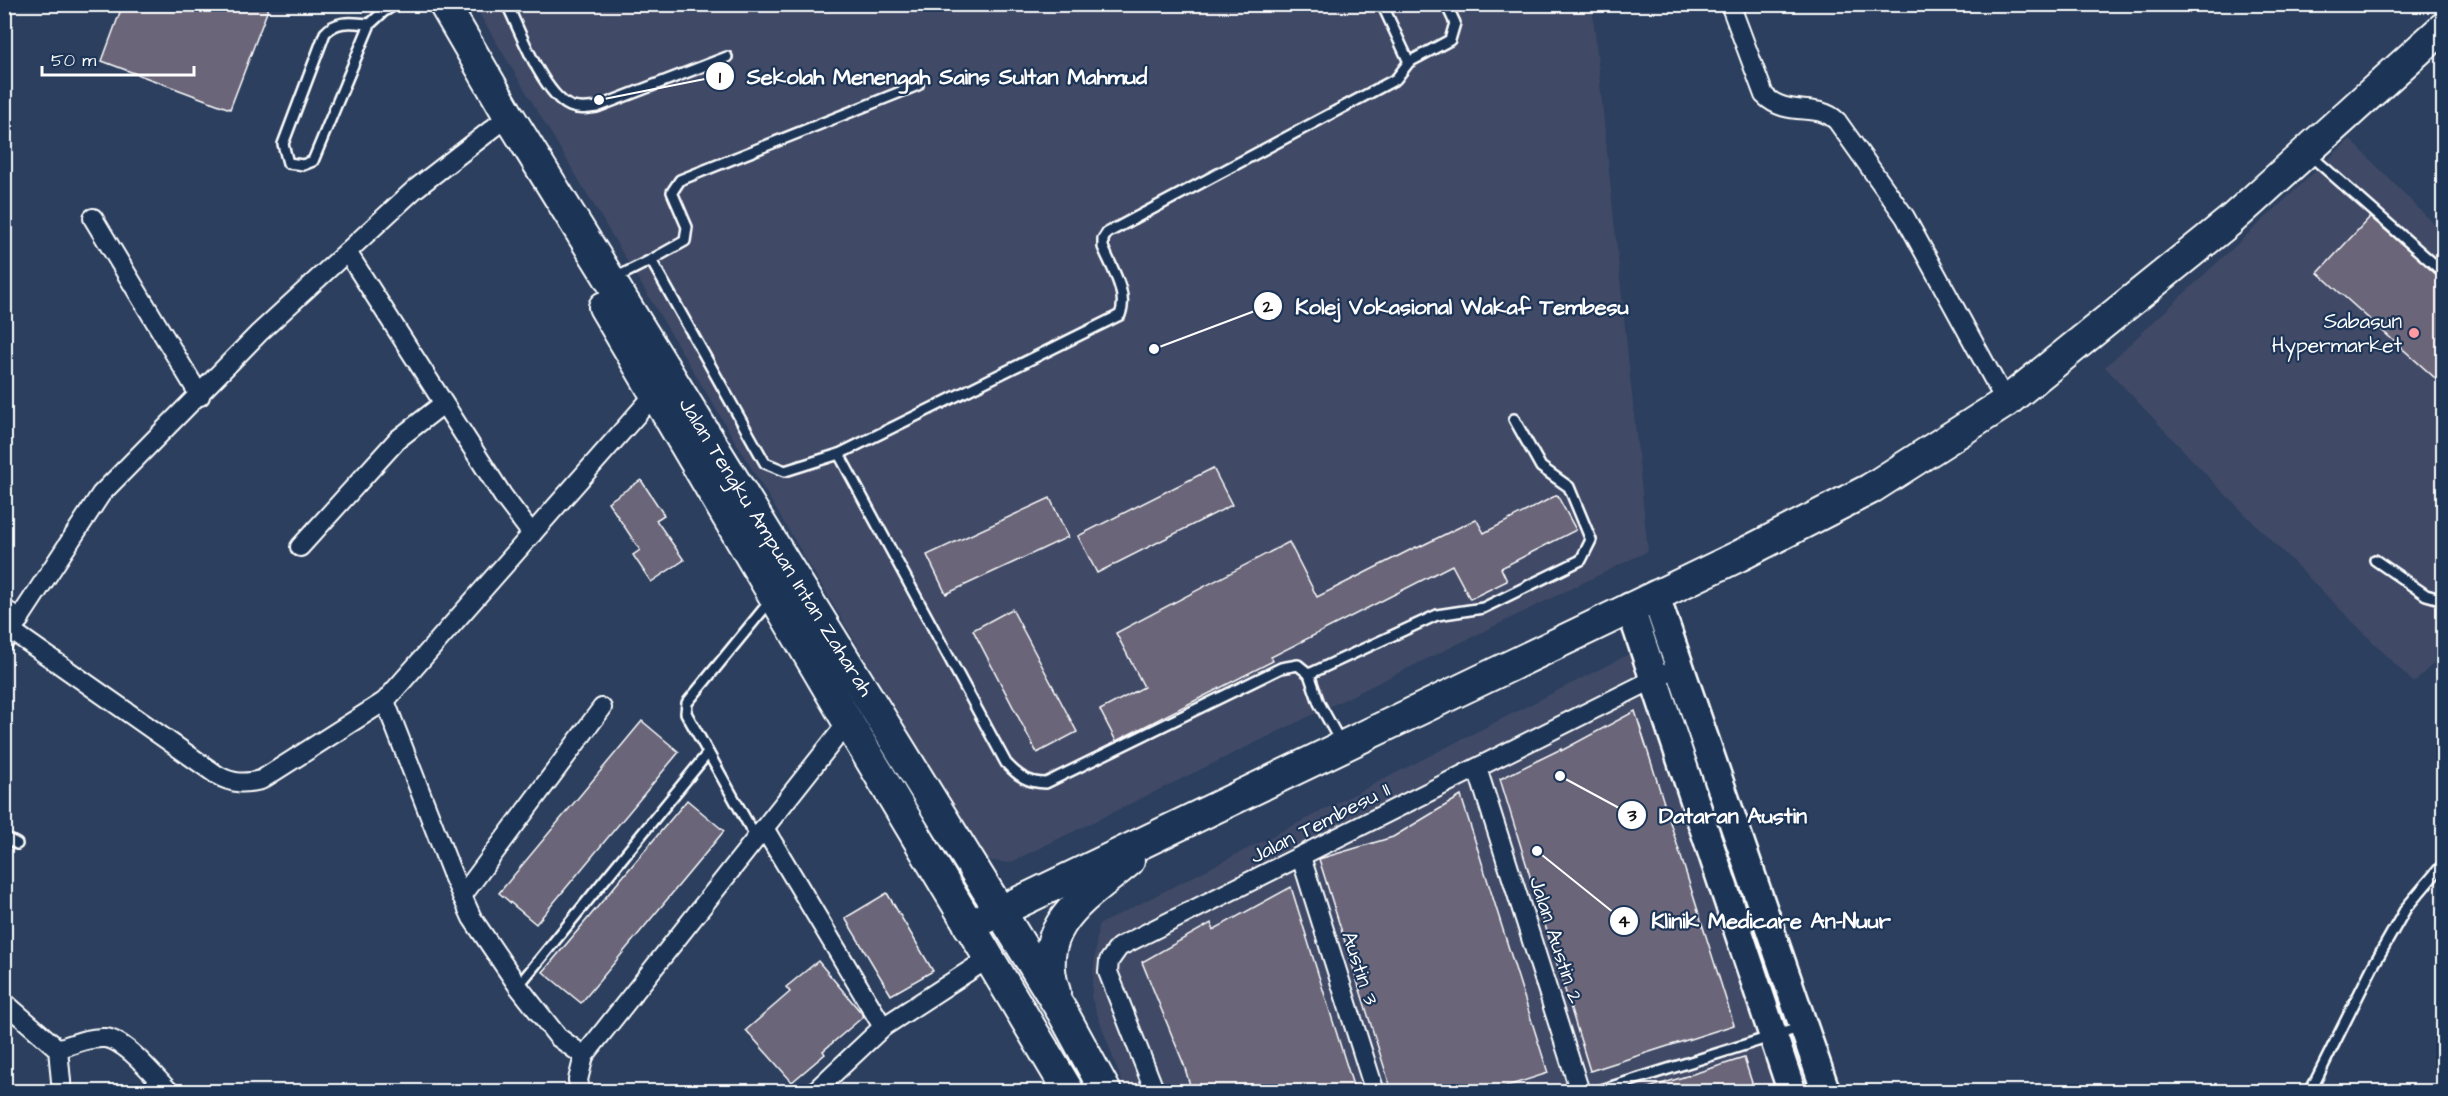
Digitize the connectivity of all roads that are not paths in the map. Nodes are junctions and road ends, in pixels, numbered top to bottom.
1 (396, 4) edge
2 (426, 4) edge
3 (444, 4) edge
4 (507, 4) edge
5 (1382, 4) edge
6 (1446, 4) edge
7 (1730, 4) edge
8 (370, 24) junction
9 (2444, 27) edge
10 (727, 57) dead end
11 (1409, 62) junction
12 (918, 85) dead end
13 (502, 120) junction
14 (2306, 152) junction
15 (93, 218) dead end
16 (347, 252) junction
17 (651, 260) junction
18 (2444, 273) edge
19 (611, 280) junction
20 (664, 387) junction
21 (200, 396) junction
22 (2006, 402) junction
23 (443, 404) junction
24 (1514, 419) dead end
25 (839, 454) junction
26 (532, 534) junction
27 (300, 547) dead end
28 (2375, 560) dead end
29 (774, 596) junction
30 (2444, 600) edge
31 (1642, 601) junction
32 (10, 625) edge
33 (1679, 666) junction
34 (1309, 674) junction
35 (1654, 679) junction
36 (385, 701) junction
37 (602, 708) dead end
38 (848, 722) junction
39 (1342, 746) junction
40 (708, 753) junction
41 (1477, 768) junction
42 (1163, 832) junction
43 (760, 833) junction
44 (4, 837) edge
45 (17, 844) dead end
46 (964, 852) junction
47 (1301, 857) junction
48 (2444, 863) edge
49 (1056, 883) junction
50 (462, 896) junction
51 (999, 910) junction
52 (969, 926) junction
53 (989, 958) junction
54 (518, 986) junction
55 (4, 1002) edge
56 (1063, 1013) junction
57 (1804, 1026) junction
58 (883, 1027) junction
59 (1774, 1036) junction
60 (58, 1049) junction
61 (584, 1056) junction
62 (62, 1092) edge
63 (170, 1092) edge
64 (580, 1092) edge
65 (814, 1092) edge
66 (1069, 1092) edge
67 (1106, 1092) edge
68 (1155, 1092) edge
69 (1375, 1092) edge
70 (1580, 1092) edge
71 (1595, 1092) edge
72 (1792, 1092) edge
73 (1826, 1092) edge
74 (2310, 1092) edge

1 - 8 lane
2 - 13 main road, Jalan Tengku Ampuan Intan Zaharah
3 - 13 main road, Jalan Tengku Ampuan Intan Zaharah
4 - 10 lane
5 - 11 lane
6 - 11 lane
7 - 22 street
8 - 8 lane
9 - 14 main road
11 - 25 lane
12 - 17 lane
13 - 16 street
13 - 19 main road, Jalan Tengku Ampuan Intan Zaharah
13 - 20 main road, Jalan Tengku Ampuan Intan Zaharah
14 - 18 lane
14 - 22 main road
15 - 21 street
16 - 21 street
16 - 23 street
17 - 19 lane
17 - 25 lane
19 - 20 main road, Jalan Tengku Ampuan Intan Zaharah
20 - 26 street
20 - 29 main road, Jalan Tengku Ampuan Intan Zaharah
20 - 46 main road, Jalan Tengku Ampuan Intan Zaharah
21 - 32 street
22 - 31 main road
23 - 26 street
23 - 27 street
24 - 34 lane
25 - 34 lane
26 - 36 street
28 - 30 lane
29 - 38 main road, Jalan Tengku Ampuan Intan Zaharah
29 - 40 lane
31 - 33 street
31 - 35 street
31 - 39 main road
32 - 36 street
33 - 35 street, Jalan Tembesu 11
33 - 57 street
34 - 39 lane
35 - 41 street, Jalan Tembesu 11
35 - 59 street
36 - 50 street
37 - 50 street
38 - 43 street
38 - 52 main road, Jalan Tengku Ampuan Intan Zaharah
39 - 42 main road
40 - 43 lane
40 - 54 lane
41 - 47 street, Jalan Tembesu 11
41 - 70 street, Jalan Austin 2
42 - 49 main road
42 - 56 main road
43 - 58 street
43 - 61 street
44 - 45 lane
46 - 49 main road
46 - 51 main road, Jalan Tengku Ampuan Intan Zaharah
47 - 68 street, Jalan Tembesu 11
47 - 69 street, Austin 3
48 - 74 lane
49 - 51 main road
50 - 54 street
51 - 52 main road
51 - 56 main road, Jalan Tengku Ampuan Intan Zaharah
52 - 53 main road, Jalan Tengku Ampuan Intan Zaharah
53 - 58 street
53 - 66 main road, Jalan Tengku Ampuan Intan Zaharah
54 - 61 street
55 - 60 street
56 - 67 main road, Jalan Tengku Ampuan Intan Zaharah
57 - 59 lane
57 - 73 street
58 - 65 street
59 - 71 lane
59 - 72 street
60 - 62 street
60 - 63 street
61 - 64 street

